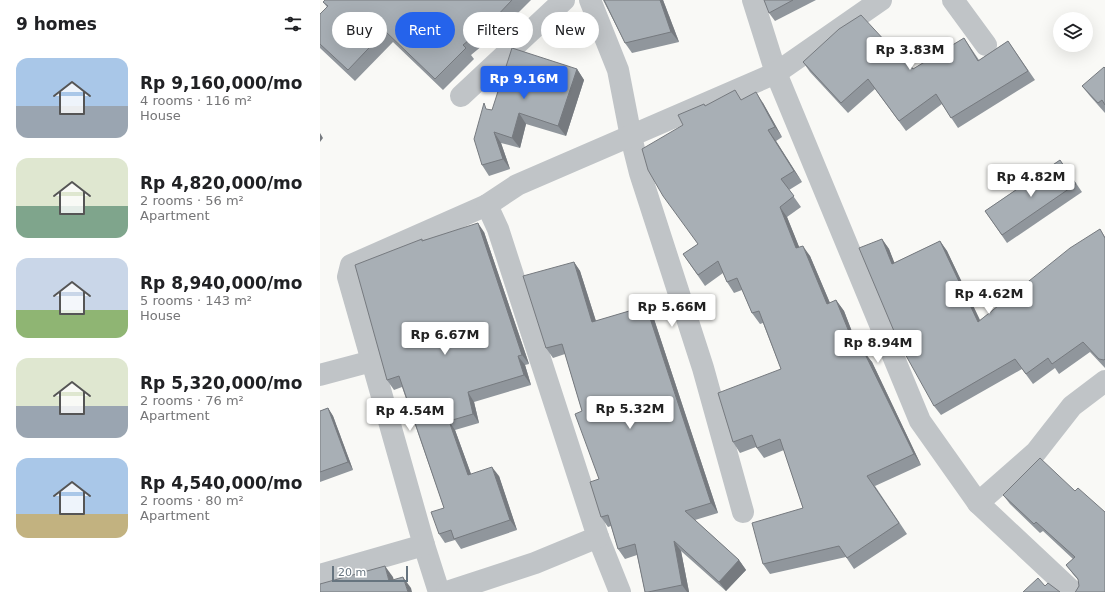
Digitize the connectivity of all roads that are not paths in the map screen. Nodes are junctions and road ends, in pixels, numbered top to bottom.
1 (564, 0) edge
2 (590, 0) edge
3 (752, 0) edge
4 (881, 0) edge
5 (953, 0) edge
6 (986, 45) dead end
7 (776, 73) junction
8 (461, 96) dead end
9 (631, 137) junction
10 (487, 205) junction
11 (372, 361) junction
12 (320, 375) edge
13 (1105, 381) edge
14 (978, 503) junction
15 (743, 512) dead end
16 (598, 537) junction
17 (424, 546) junction
18 (320, 575) edge
19 (439, 592) edge
20 (447, 592) edge
21 (620, 592) edge
22 (1073, 592) edge

1 - 8 street
2 - 9 street
3 - 7 street
4 - 7 street
5 - 6 street
7 - 9 street
7 - 14 street
9 - 10 street
9 - 15 street
10 - 11 street
10 - 16 street
11 - 12 street
11 - 17 street
13 - 14 street
14 - 22 street
16 - 20 street
16 - 21 street
17 - 18 street
17 - 19 street

